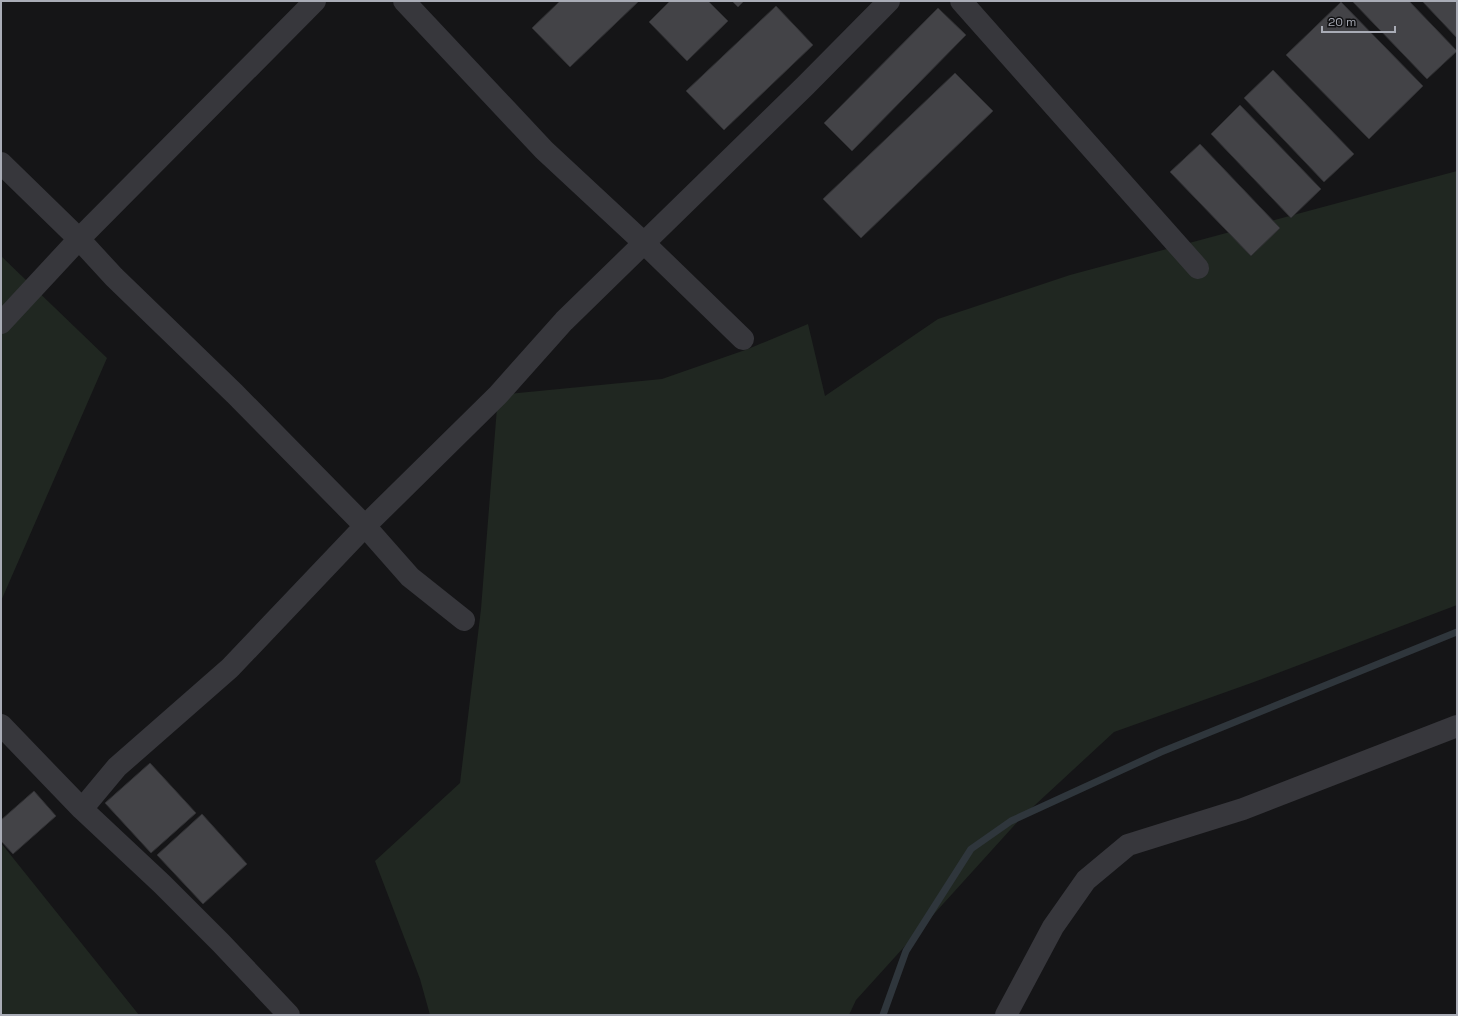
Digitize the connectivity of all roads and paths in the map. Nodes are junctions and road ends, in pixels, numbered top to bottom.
1 (315, 1) edge
2 (404, 1) edge
3 (889, 1) edge
4 (962, 1) edge
5 (1, 163) edge
6 (79, 239) junction
7 (644, 243) junction
8 (1198, 268) dead end
9 (1, 322) edge
10 (743, 339) dead end
11 (365, 526) junction
12 (464, 620) dead end
13 (1, 725) edge
14 (1457, 726) edge
15 (82, 809) junction
16 (289, 1015) edge
17 (1006, 1015) edge

1 - 6 street
2 - 7 street
3 - 7 street
4 - 8 street
5 - 6 street
6 - 9 street
6 - 11 street
7 - 10 street
7 - 11 street
11 - 12 street
11 - 15 street
13 - 15 street
14 - 17 street
15 - 16 street

